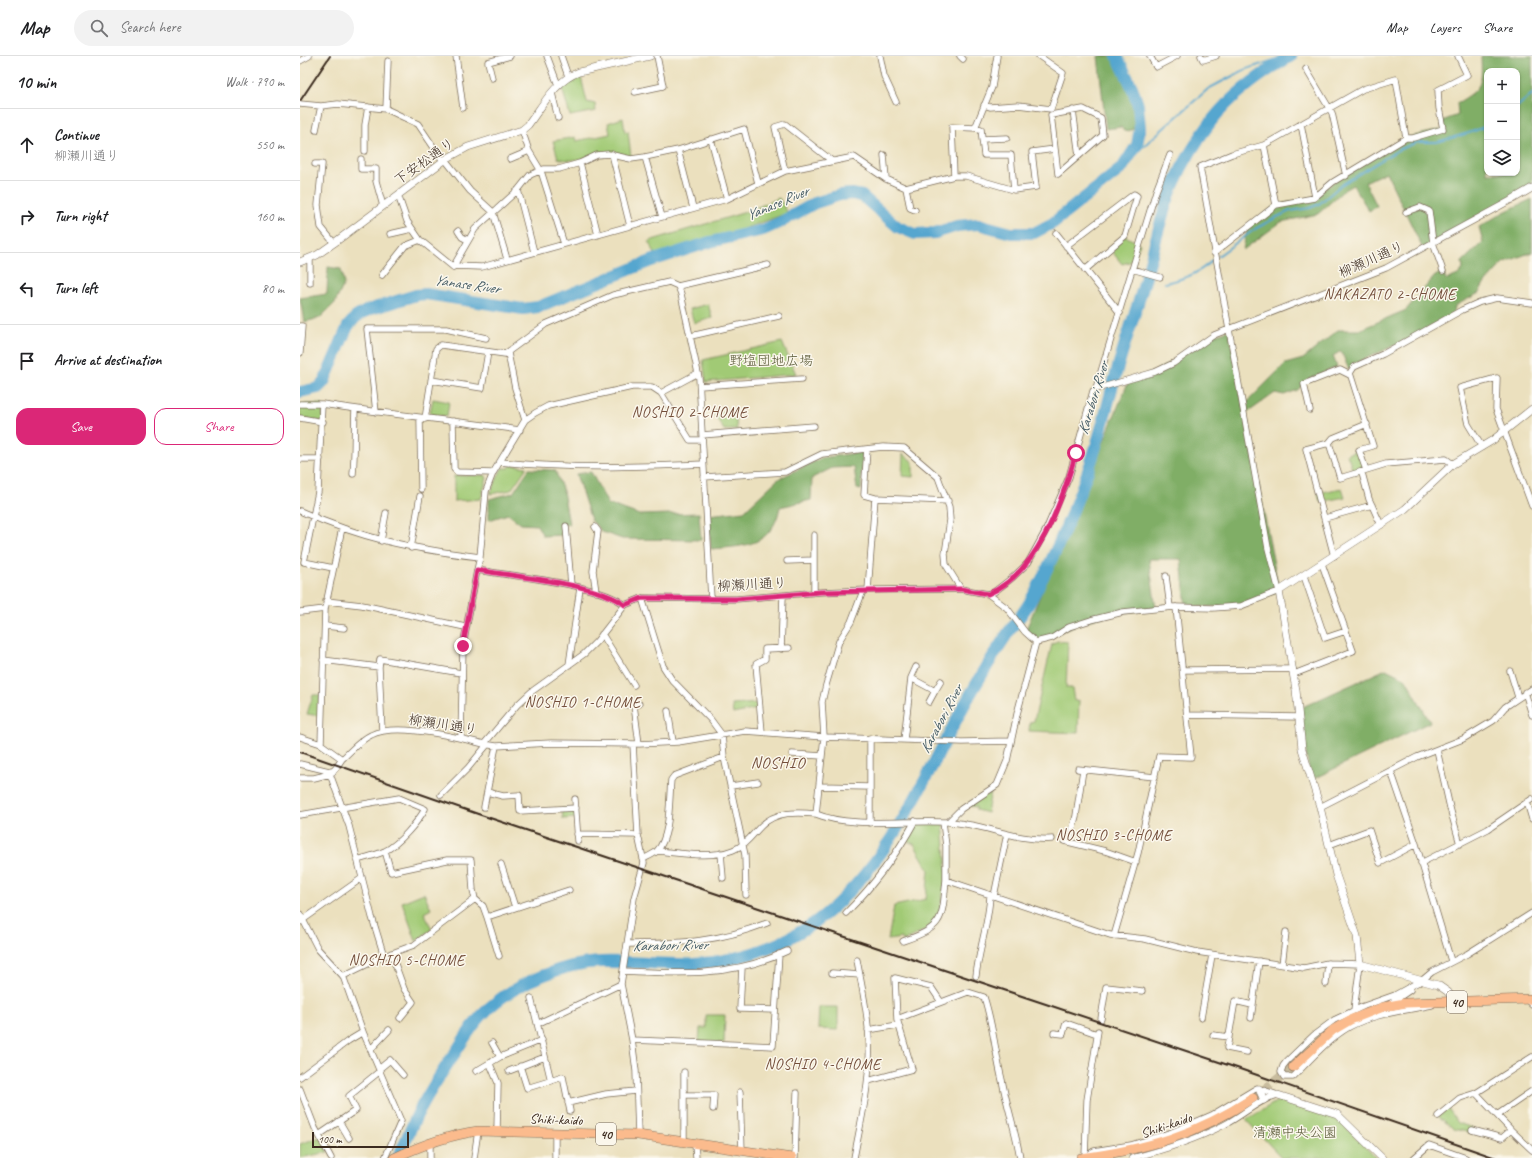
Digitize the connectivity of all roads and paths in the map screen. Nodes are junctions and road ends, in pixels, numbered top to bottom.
1 (309, 56) edge
2 (456, 56) edge
3 (510, 56) edge
4 (547, 56) edge
5 (561, 56) edge
6 (650, 56) edge
7 (657, 56) edge
8 (880, 56) edge
9 (997, 56) edge
10 (1039, 56) edge
11 (1150, 56) edge
12 (1177, 56) edge
13 (1201, 56) edge
14 (1216, 56) edge
15 (1458, 56) edge
16 (300, 61) edge
17 (388, 61) dead end
18 (1306, 70) dead end
19 (568, 76) junction
20 (492, 78) dead end
21 (558, 85) junction
22 (635, 92) dead end
23 (552, 93) junction
24 (896, 102) dead end
25 (300, 104) edge
26 (984, 105) junction
27 (321, 106) junction
28 (368, 107) junction
29 (463, 108) dead end
30 (386, 109) junction
31 (1329, 109) junction
32 (1073, 110) junction
33 (1051, 112) junction
34 (558, 118) dead end
35 (1301, 124) junction
36 (975, 128) junction
37 (316, 130) dead end
38 (522, 130) junction
39 (1006, 138) dead end
40 (1406, 138) junction
41 (711, 139) junction
42 (982, 139) junction
43 (1264, 145) junction
44 (1055, 149) junction
45 (678, 150) junction
46 (365, 151) dead end
47 (529, 151) junction
48 (612, 154) junction
49 (884, 155) dead end
50 (1170, 155) dead end
51 (1079, 156) junction
52 (645, 157) junction
53 (361, 159) dead end
54 (510, 159) dead end
55 (444, 160) junction
56 (832, 161) junction
57 (580, 163) junction
58 (315, 164) dead end
59 (541, 171) junction
60 (785, 171) junction
61 (954, 176) junction
62 (1346, 176) junction
63 (886, 179) junction
64 (758, 183) junction
65 (906, 188) junction
66 (1532, 188) edge
67 (518, 190) junction
68 (1014, 190) junction
69 (398, 195) junction
70 (1315, 197) junction
71 (727, 199) junction
72 (1513, 199) joint
73 (1276, 205) junction
74 (384, 206) junction
75 (693, 208) junction
76 (915, 210) dead end
77 (493, 212) junction
78 (1406, 212) dead end
79 (662, 217) junction
80 (630, 226) junction
81 (412, 229) junction
82 (458, 231) dead end
83 (1056, 233) dead end
84 (390, 234) dead end
85 (598, 235) junction
86 (420, 240) junction
87 (468, 240) junction
88 (334, 243) junction
89 (1433, 243) junction
90 (564, 244) junction
91 (1066, 246) junction
92 (534, 252) junction
93 (1215, 257) junction
94 (310, 258) junction
95 (507, 259) junction
96 (300, 262) edge
97 (768, 265) dead end
98 (453, 267) junction
99 (1133, 269) junction
100 (1085, 270) junction
101 (1443, 271) dead end
102 (382, 275) dead end
103 (1160, 277) dead end
104 (310, 283) dead end
105 (678, 286) junction
106 (1532, 303) edge
107 (1120, 313) junction
108 (779, 316) dead end
109 (300, 326) edge
110 (1229, 330) junction
111 (691, 336) junction
112 (486, 338) dead end
113 (488, 352) junction
114 (300, 353) edge
115 (508, 353) junction
116 (698, 373) junction
117 (1350, 375) junction
118 (802, 379) dead end
119 (431, 380) junction
120 (700, 386) junction
121 (1098, 388) junction
122 (661, 393) junction
123 (300, 404) edge
124 (322, 404) junction
125 (355, 409) junction
126 (1310, 410) dead end
127 (1532, 410) edge
128 (376, 412) junction
129 (300, 418) edge
130 (422, 419) junction
131 (526, 420) junction
132 (453, 421) junction
133 (323, 422) junction
134 (1367, 424) junction
135 (814, 426) dead end
136 (520, 430) junction
137 (1504, 432) junction
138 (702, 438) junction
139 (1329, 442) junction
140 (1482, 447) junction
141 (867, 449) junction
142 (300, 459) edge
143 (320, 459) junction
144 (500, 462) junction
145 (703, 464) junction
146 (1453, 464) junction
147 (1364, 472) junction
148 (493, 473) junction
149 (353, 474) dead end
150 (704, 477) junction
151 (421, 489) dead end
152 (420, 496) dead end
153 (875, 498) junction
154 (948, 501) junction
155 (1372, 505) junction
156 (1532, 506) edge
157 (300, 512) edge
158 (386, 513) dead end
159 (314, 518) junction
160 (1325, 518) junction
161 (1380, 525) junction
162 (566, 526) dead end
163 (594, 527) dead end
164 (342, 528) junction
165 (814, 535) dead end
166 (381, 541) junction
167 (411, 548) junction
168 (1334, 556) junction
169 (480, 557) junction
170 (814, 560) junction
171 (787, 561) dead end
172 (1322, 564) junction
173 (333, 568) junction
174 (477, 570) junction
175 (1166, 576) dead end
176 (1304, 576) junction
177 (571, 586) junction
178 (580, 588) junction
179 (961, 589) junction
180 (865, 591) junction
181 (596, 592) junction
182 (814, 592) junction
183 (1279, 592) junction
184 (988, 594) junction
185 (783, 596) junction
186 (642, 598) junction
187 (711, 599) junction
188 (326, 600) junction
189 (625, 605) junction
190 (1173, 607) junction
191 (325, 609) junction
192 (300, 612) edge
193 (324, 626) junction
194 (465, 627) junction
195 (344, 628) dead end
196 (1346, 631) junction
197 (602, 634) junction
198 (1036, 642) junction
199 (781, 648) junction
200 (789, 648) dead end
201 (324, 660) junction
202 (569, 665) junction
203 (379, 667) junction
204 (916, 667) dead end
205 (1183, 670) junction
206 (1510, 671) dead end
207 (1294, 672) junction
208 (461, 674) junction
209 (911, 678) junction
210 (942, 681) dead end
211 (634, 684) dead end
212 (1532, 689) edge
213 (935, 691) junction
214 (1524, 692) junction
215 (1518, 697) junction
216 (929, 702) dead end
217 (627, 705) dead end
218 (668, 712) dead end
219 (1188, 715) junction
220 (1532, 715) edge
221 (1299, 717) junction
222 (382, 731) junction
223 (762, 732) junction
224 (722, 735) junction
225 (300, 737) edge
226 (824, 737) junction
227 (461, 738) junction
228 (870, 738) junction
229 (904, 740) junction
230 (1011, 741) junction
231 (673, 742) junction
232 (321, 744) junction
233 (485, 744) junction
234 (636, 744) junction
235 (496, 746) junction
236 (1437, 750) junction
237 (792, 754) dead end
238 (822, 756) junction
239 (724, 757) junction
240 (342, 759) junction
241 (300, 764) edge
242 (1391, 771) junction
243 (331, 773) junction
244 (1155, 777) junction
245 (300, 778) edge
246 (758, 782) dead end
247 (731, 786) junction
248 (819, 786) junction
249 (870, 787) junction
250 (487, 792) junction
251 (441, 794) dead end
252 (575, 799) dead end
253 (1530, 800) edge
254 (343, 806) junction
255 (1320, 806) junction
256 (484, 807) dead end
257 (576, 808) junction
258 (816, 814) junction
259 (300, 815) edge
260 (1532, 819) edge
261 (914, 821) junction
262 (870, 822) junction
263 (945, 822) junction
264 (577, 834) junction
265 (1007, 834) junction
266 (638, 835) junction
267 (1052, 839) dead end
268 (578, 841) dead end
269 (1416, 844) junction
270 (1460, 844) junction
271 (743, 845) junction
272 (1329, 845) junction
273 (385, 851) junction
274 (657, 851) junction
275 (721, 853) junction
276 (644, 859) junction
277 (358, 860) junction
278 (1136, 862) junction
279 (1421, 863) junction
280 (501, 864) dead end
281 (362, 878) junction
282 (723, 878) dead end
283 (946, 880) junction
284 (569, 890) dead end
285 (746, 895) dead end
286 (992, 896) junction
287 (476, 899) junction
288 (515, 907) junction
289 (846, 913) dead end
290 (1532, 913) edge
291 (300, 914) edge
292 (487, 917) junction
293 (301, 922) edge
294 (767, 923) dead end
295 (1286, 932) dead end
296 (1112, 935) junction
297 (903, 941) dead end
298 (627, 944) junction
299 (787, 951) dead end
300 (391, 953) junction
301 (780, 954) junction
302 (1212, 955) junction
303 (384, 956) junction
304 (498, 956) dead end
305 (857, 960) dead end
306 (1259, 961) junction
307 (1451, 961) junction
308 (1328, 963) junction
309 (1360, 964) junction
310 (1282, 965) junction
311 (742, 967) junction
312 (622, 971) junction
313 (832, 973) dead end
314 (860, 975) junction
315 (343, 976) junction
316 (976, 976) dead end
317 (1422, 980) junction
318 (621, 984) junction
319 (1326, 984) dead end
320 (1142, 991) dead end
321 (531, 998) dead end
322 (1530, 1001) edge
323 (941, 1002) junction
324 (1450, 1003) junction
325 (1252, 1005) junction
326 (1383, 1007) junction
327 (775, 1010) junction
328 (1354, 1010) junction
329 (400, 1018) dead end
330 (1201, 1018) dead end
331 (1251, 1018) dead end
332 (1101, 1019) dead end
333 (897, 1022) junction
334 (538, 1023) junction
335 (389, 1030) dead end
336 (868, 1030) junction
337 (364, 1032) junction
338 (1054, 1033) dead end
339 (1214, 1035) dead end
340 (1228, 1038) junction
341 (542, 1040) junction
342 (632, 1040) junction
343 (492, 1043) dead end
344 (370, 1049) junction
345 (1247, 1052) dead end
346 (500, 1057) junction
347 (545, 1057) junction
348 (1532, 1057) edge
349 (490, 1064) junction
350 (520, 1066) junction
351 (1293, 1067) tunnel mouth
352 (380, 1070) junction
353 (476, 1071) dead end
354 (509, 1071) dead end
355 (684, 1072) dead end
356 (403, 1075) dead end
357 (300, 1077) edge
358 (551, 1081) junction
359 (868, 1081) junction
360 (300, 1089) edge
361 (1259, 1089) junction
362 (636, 1091) junction
363 (1532, 1091) edge
364 (740, 1092) dead end
365 (797, 1093) dead end
366 (1476, 1093) junction
367 (1278, 1094) junction
368 (684, 1095) junction
369 (1253, 1098) tunnel mouth
370 (1264, 1100) junction
371 (568, 1103) junction
372 (713, 1110) dead end
373 (570, 1111) dead end
374 (1497, 1115) junction
375 (1438, 1116) dead end
376 (339, 1121) junction
377 (1472, 1130) dead end
378 (1511, 1130) junction
379 (478, 1131) junction
380 (497, 1131) junction
381 (555, 1133) junction
382 (319, 1135) junction
383 (638, 1135) junction
384 (349, 1138) dead end
385 (430, 1142) junction
386 (684, 1142) junction
387 (695, 1144) junction
388 (1532, 1150) edge
389 (742, 1151) junction
390 (331, 1158) edge
391 (385, 1158) edge
392 (394, 1158) edge
393 (430, 1158) edge
394 (474, 1158) edge
395 (555, 1158) edge
396 (696, 1158) edge
397 (792, 1158) edge
398 (795, 1158) edge
399 (854, 1158) edge
400 (1020, 1158) edge
401 (1081, 1158) edge
402 (1085, 1158) edge
403 (1132, 1158) edge
404 (1382, 1158) edge
405 (1414, 1158) edge
406 (1466, 1158) edge

1 - 16 street
2 - 29 street
3 - 20 street
4 - 21 street
5 - 19 street
6 - 19 street
7 - 22 street
8 - 24 street
9 - 26 street
10 - 33 street
11 - 12 street
13 - 14 street
15 - 40 street
17 - 30 street
18 - 31 street
19 - 21 street
21 - 23 street
23 - 34 street
23 - 38 street
25 - 27 street
26 - 33 street
26 - 36 street
27 - 28 street
27 - 37 street
28 - 30 street
28 - 46 street
30 - 55 street
31 - 35 street
31 - 40 street
31 - 62 street
32 - 33 street
32 - 51 street
32 - 51 street
33 - 44 street
35 - 43 street
35 - 70 street
36 - 42 street
36 - 61 street
38 - 47 street
38 - 55 street, 下安松通り
39 - 42 street
40 - 62 street
41 - 45 street
41 - 64 street
41 - 71 street
42 - 68 street
43 - 73 street
43 - 93 street
44 - 51 street
44 - 68 street
45 - 52 street
45 - 75 street
47 - 54 street
47 - 59 street
48 - 52 street
48 - 57 street
48 - 80 street
49 - 63 street
50 - 99 street
52 - 79 street
53 - 74 street
55 - 69 street, 下安松通り
55 - 77 street
56 - 60 street
56 - 60 street
56 - 63 street
57 - 59 street
57 - 85 street
58 - 88 street
59 - 67 street
59 - 90 street
60 - 64 street
61 - 65 street
61 - 68 street
62 - 70 street
63 - 65 street
64 - 71 street
65 - 76 street
66 - 72 street, 柳瀬川通り
67 - 77 street
67 - 92 street
69 - 74 street, 下安松通り
69 - 81 street
70 - 73 street
71 - 75 street
72 - 89 street, 柳瀬川通り
73 - 93 street
74 - 88 street, 下安松通り
75 - 79 street
77 - 87 street
77 - 95 street
78 - 89 street
79 - 80 street
80 - 85 street
81 - 84 street
81 - 86 street
82 - 87 street
83 - 91 street
85 - 90 street
86 - 98 street
86 - 102 street
87 - 98 street
88 - 94 street, 下安松通り
89 - 101 street
89 - 110 street, 柳瀬川通り
90 - 92 street
91 - 100 street
91 - 100 street
92 - 95 street
93 - 110 street
94 - 96 street, 下安松通り
94 - 104 street
95 - 98 street
97 - 105 street
99 - 103 street
99 - 107 street
100 - 107 street
105 - 111 street
105 - 115 street
106 - 117 street
107 - 121 street
108 - 111 street
109 - 114 street
110 - 121 street, 柳瀬川通り
110 - 183 street
111 - 116 street
112 - 128 street
113 - 115 street
113 - 119 street
113 - 119 street
115 - 131 street
116 - 120 street
116 - 122 street
117 - 126 street
117 - 134 street
118 - 120 street
119 - 130 street
120 - 138 street
121 - 184 street
122 - 131 street
122 - 138 street
123 - 124 street
124 - 125 street
124 - 133 street
125 - 128 street
125 - 149 street
127 - 137 street
128 - 130 street
129 - 133 street
130 - 132 street
130 - 151 street
131 - 136 street
132 - 136 street
132 - 148 street
133 - 143 street
134 - 139 street
134 - 147 street
135 - 138 street
136 - 144 street
137 - 140 street
137 - 140 street
137 - 156 street
138 - 145 street
139 - 147 street
139 - 160 street
140 - 146 street
141 - 150 street
141 - 153 street
141 - 154 street
142 - 143 street
143 - 159 street
144 - 145 street
144 - 148 street
145 - 150 street
146 - 147 street
146 - 161 street
147 - 155 street
148 - 169 street
150 - 187 street
152 - 167 street
153 - 154 street
153 - 180 street
154 - 179 street
155 - 160 street
155 - 161 street
157 - 159 street
158 - 166 street
159 - 164 street
159 - 173 street
160 - 168 street
161 - 168 street
162 - 177 street
163 - 181 street
164 - 166 street
164 - 173 street
165 - 170 street
166 - 167 street
167 - 169 street
168 - 172 street
169 - 174 street
170 - 171 street
170 - 182 street
172 - 176 street
172 - 196 street
173 - 188 street
174 - 177 street
174 - 194 street
175 - 190 street
176 - 183 street
176 - 196 street
177 - 178 street
178 - 181 street
178 - 202 street
179 - 180 street, 柳瀬川通り
179 - 184 street, 柳瀬川通り
180 - 182 street, 柳瀬川通り
180 - 226 street
181 - 189 street
182 - 185 street, 柳瀬川通り
183 - 190 street
183 - 207 street
184 - 198 street
185 - 187 street, 柳瀬川通り
185 - 199 street
186 - 187 street, 柳瀬川通り
186 - 189 street, 柳瀬川通り
186 - 224 street
188 - 191 street
188 - 194 street
189 - 197 street, 柳瀬川通り
190 - 198 street
190 - 205 street
191 - 192 street
191 - 193 street
193 - 195 street
193 - 201 street
194 - 208 street
196 - 207 street
197 - 202 street, 柳瀬川通り
197 - 211 street
198 - 230 street
199 - 200 street
199 - 223 street
201 - 203 street
201 - 232 street
202 - 233 street, 柳瀬川通り
203 - 208 street
203 - 222 street
204 - 209 street
205 - 207 street
205 - 219 street
206 - 215 street
207 - 221 street
208 - 227 street
209 - 213 street
209 - 229 street
210 - 213 street
212 - 214 street
213 - 216 street
214 - 215 street
214 - 220 street
215 - 236 street
217 - 234 street
218 - 231 street
219 - 221 street
219 - 244 street
221 - 255 street
222 - 227 street, 柳瀬川通り
222 - 240 street, 柳瀬川通り
223 - 224 street
223 - 226 street
224 - 231 street
224 - 239 street
225 - 232 street
226 - 228 street
226 - 238 street
227 - 233 street, 柳瀬川通り
228 - 229 street
228 - 249 street
229 - 230 street
230 - 263 street
231 - 234 street
232 - 240 street
233 - 235 street
233 - 251 street
234 - 235 street
234 - 266 street
235 - 250 street
236 - 242 street
236 - 270 street
237 - 238 street
238 - 248 street
239 - 247 street
239 - 274 street
240 - 243 street, 柳瀬川通り
241 - 243 street
242 - 255 street
242 - 269 street
243 - 245 street
243 - 254 street
244 - 278 street
244 - 278 street
246 - 247 street
247 - 271 street
248 - 249 street
248 - 258 street
249 - 262 street
250 - 256 street
250 - 257 street
252 - 257 street
253 - 260 street
253 - 270 street
254 - 259 street
254 - 273 street
254 - 277 street
255 - 272 street
257 - 264 street
258 - 262 street
258 - 271 street
261 - 262 street
261 - 263 street
261 - 289 street
263 - 265 street
263 - 283 street
264 - 266 street
264 - 268 street
265 - 267 street
265 - 286 street
266 - 276 street
269 - 272 street
269 - 279 street
270 - 279 street
271 - 275 street
271 - 285 street
272 - 309 street
273 - 277 street
273 - 287 street
274 - 275 street
274 - 276 street
275 - 282 street
276 - 298 street
277 - 281 street
278 - 296 street
279 - 307 street
280 - 288 street
281 - 293 street
281 - 303 street
283 - 286 street
283 - 297 street
284 - 288 street
286 - 296 street
286 - 316 street
287 - 292 street
287 - 300 street
288 - 292 street
290 - 307 street
291 - 293 street
292 - 304 street
293 - 315 street
294 - 298 street
295 - 310 street
296 - 302 street
298 - 312 street
299 - 301 street
300 - 303 street
300 - 329 street
301 - 311 street
301 - 327 street
302 - 306 street
302 - 330 street
303 - 315 street
305 - 314 street
306 - 310 street
306 - 325 street
307 - 317 street
308 - 309 street
308 - 310 street
308 - 319 street
309 - 317 street
309 - 328 street
311 - 312 street
311 - 327 street
312 - 318 street
313 - 314 street
314 - 336 street
315 - 337 street
317 - 324 street
317 - 326 street
317 - 328 street
318 - 334 street
318 - 342 street
320 - 332 street
321 - 334 street
322 - 324 main road, 40
323 - 333 street
323 - 333 street
323 - 400 street
324 - 326 main road, 40
324 - 328 street
325 - 331 street
325 - 340 street
326 - 351 main road, 40
327 - 342 street
333 - 336 street
333 - 359 street
334 - 341 street
335 - 344 street
336 - 359 street
337 - 344 street
337 - 357 street
338 - 402 street
339 - 340 street
340 - 345 street
341 - 346 street
341 - 347 street
342 - 362 street
343 - 346 street
344 - 352 street
346 - 349 street
347 - 350 street
347 - 358 street
348 - 366 street
349 - 353 street
349 - 380 street
350 - 354 street
350 - 358 street
352 - 356 street
352 - 376 street
352 - 391 street
355 - 368 street
358 - 371 street
359 - 399 street
360 - 382 street
361 - 367 street
361 - 370 street
361 - 402 street
362 - 371 street
362 - 383 street
363 - 374 street
364 - 389 street
365 - 398 street
366 - 374 street
366 - 375 street
367 - 370 street
367 - 404 street
368 - 372 street
368 - 386 street
369 - 402 main road, Shiki-kaido
370 - 403 street
371 - 373 street
374 - 378 street
376 - 382 street
376 - 384 street
377 - 378 street
378 - 388 street
379 - 380 main road, Shiki-kaido / 40
379 - 385 main road, Shiki-kaido / 40
379 - 394 street
380 - 381 main road, Shiki-kaido / 40
381 - 383 main road, Shiki-kaido / 40
381 - 395 street
382 - 390 street
383 - 386 main road, Shiki-kaido / 40
385 - 392 main road, Shiki-kaido / 40
385 - 393 street
386 - 387 main road, Shiki-kaido / 40
387 - 389 main road, Shiki-kaido / 40
387 - 396 street
389 - 397 main road, Shiki-kaido / 40
401 - 402 main road, Shiki-kaido
405 - 406 street

